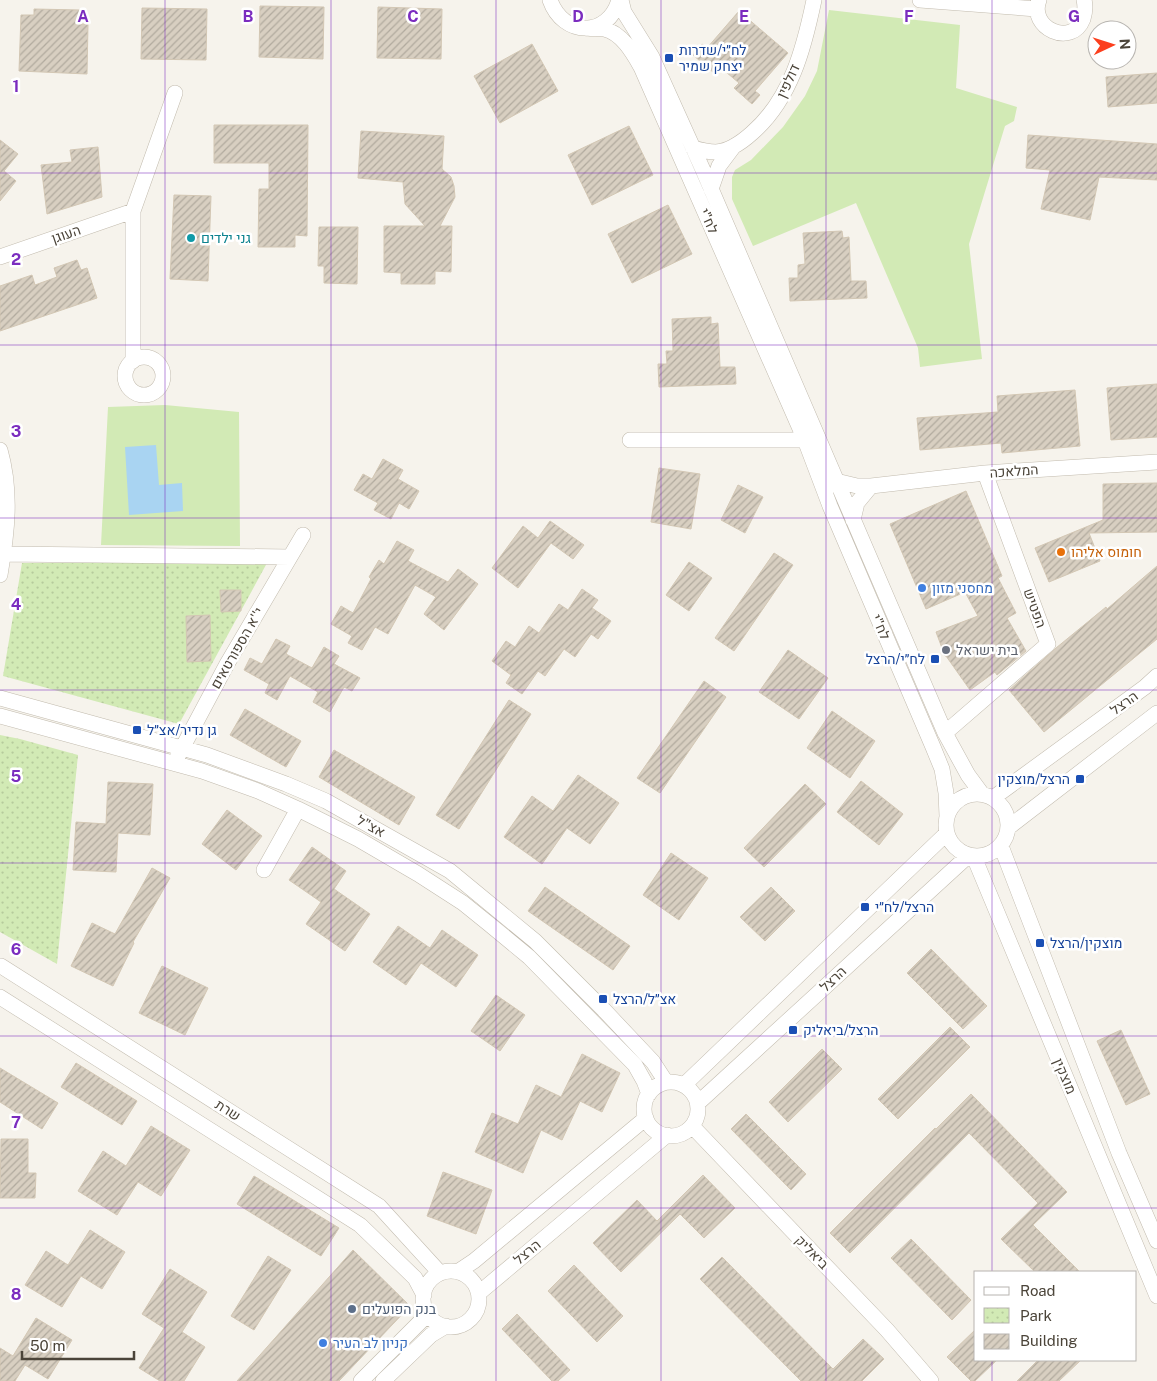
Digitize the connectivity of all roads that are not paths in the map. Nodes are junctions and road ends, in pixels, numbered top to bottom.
1 (620, 0) edge
2 (814, 0) edge
3 (920, 0) edge
4 (1084, 0) edge
5 (550, 4) edge
6 (1038, 4) edge
7 (588, 28) junction
8 (175, 93) dead end
9 (735, 145) junction
10 (693, 148) junction
11 (711, 189) junction
12 (133, 211) junction
13 (0, 257) edge
14 (132, 361) dead end
15 (809, 435) junction
16 (630, 440) dead end
17 (0, 450) edge
18 (1157, 462) edge
19 (985, 473) junction
20 (830, 486) junction
21 (871, 486) junction
22 (853, 520) junction
23 (303, 535) dead end
24 (4, 554) junction
25 (290, 557) junction
26 (0, 576) edge
27 (1157, 676) edge
28 (0, 698) edge
29 (1157, 714) edge
30 (0, 716) edge
31 (945, 733) junction
32 (181, 748) junction
33 (175, 764) junction
34 (987, 796) junction
35 (298, 808) junction
36 (947, 816) junction
37 (1009, 827) junction
38 (947, 833) junction
39 (1001, 846) junction
40 (971, 856) junction
41 (264, 870) dead end
42 (0, 965) edge
43 (0, 975) edge
44 (0, 997) edge
45 (666, 1082) junction
46 (684, 1085) junction
47 (649, 1094) junction
48 (698, 1104) junction
49 (646, 1118) junction
50 (692, 1126) junction
51 (667, 1135) junction
52 (1157, 1241) edge
53 (458, 1271) junction
54 (440, 1273) junction
55 (479, 1293) junction
56 (424, 1295) junction
57 (1157, 1296) edge
58 (428, 1314) junction
59 (446, 1326) junction
60 (362, 1381) edge
61 (383, 1381) edge
62 (931, 1381) edge

1 - 7 street
1 - 10 street, לח"י
2 - 9 street, דולפין
3 - 6 street
4 - 6 street
5 - 7 street, לח"י
7 - 15 street, לח"י
8 - 12 street
9 - 10 street
9 - 11 street
10 - 11 street, לח"י
11 - 15 street, לח"י
12 - 13 street, העוגן
12 - 14 street
15 - 16 street
15 - 20 street, לח"י
17 - 24 street
18 - 19 street, המלאכה
19 - 21 street, המלאכה
19 - 31 street, הפטיש
20 - 21 street, המלאכה
20 - 22 street, לח"י
20 - 36 street, לח"י
21 - 22 street
22 - 31 street, לח"י
23 - 25 street, י''א הספורטאים
24 - 25 street
24 - 26 street
25 - 32 street, י''א הספורטאים
27 - 34 street, הרצל
28 - 32 street, אצ"ל
29 - 37 street, הרצל
30 - 33 street, אצ"ל
31 - 34 street, לח"י
32 - 33 street, י''א הספורטאים
32 - 45 street, אצ"ל
33 - 35 street, אצ"ל
34 - 36 street
34 - 37 street
35 - 41 street
35 - 47 street, אצ"ל
36 - 38 street
37 - 39 street
38 - 40 street
38 - 46 street, הרצל
39 - 40 street
39 - 52 street, מוצקין
40 - 48 street, הרצל
40 - 57 street, מוצקין
42 - 43 street
42 - 54 street, שרת
44 - 56 street, שרת
45 - 46 street
45 - 47 street
46 - 48 street
47 - 49 street
48 - 50 street
49 - 51 street
49 - 53 street, הרצל
50 - 51 street
50 - 62 street, ביאליק
51 - 55 street, הרצל
53 - 54 street
53 - 55 street
54 - 56 street
55 - 59 street
56 - 58 street
58 - 59 street
58 - 60 street
59 - 61 street

